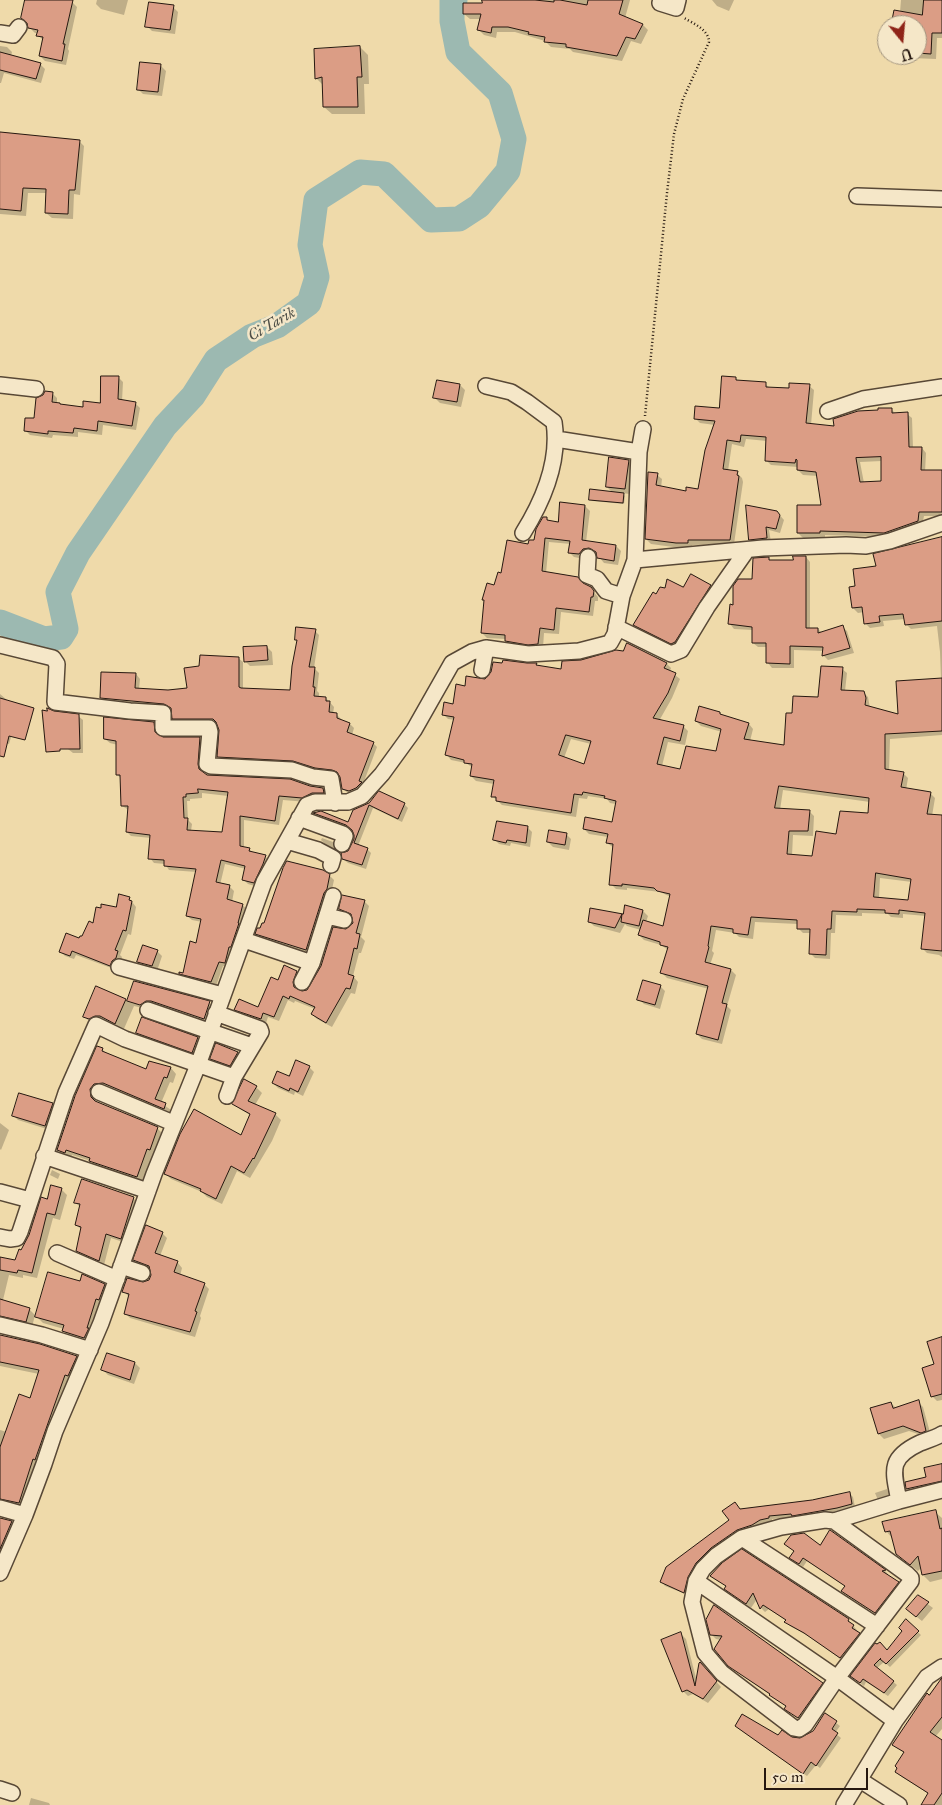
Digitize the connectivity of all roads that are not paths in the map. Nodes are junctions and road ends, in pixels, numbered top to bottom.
1 (660, 3) dead end
2 (677, 4) edge
3 (19, 27) dead end
4 (0, 33) edge
5 (857, 196) dead end
6 (942, 199) edge
7 (0, 385) edge
8 (486, 386) dead end
9 (942, 387) edge
10 (36, 389) dead end
11 (828, 411) dead end
12 (643, 429) road end
13 (556, 438) junction
14 (639, 452) junction
15 (942, 523) edge
16 (523, 533) dead end
17 (747, 550) junction
18 (588, 557) dead end
19 (634, 560) junction
20 (622, 596) junction
21 (616, 627) junction
22 (0, 645) edge
23 (486, 648) junction
24 (482, 670) dead end
25 (335, 803) junction
26 (299, 818) junction
27 (287, 841) junction
28 (342, 844) dead end
29 (331, 865) dead end
30 (333, 896) dead end
31 (327, 916) junction
32 (344, 920) dead end
33 (244, 940) junction
34 (312, 963) junction
35 (119, 967) dead end
36 (302, 982) dead end
37 (222, 995) junction
38 (148, 1010) dead end
39 (216, 1013) junction
40 (209, 1031) junction
41 (252, 1046) junction
42 (198, 1064) junction
43 (234, 1077) junction
44 (99, 1092) dead end
45 (227, 1096) dead end
46 (174, 1123) junction
47 (44, 1156) junction
48 (148, 1191) junction
49 (0, 1192) edge
50 (30, 1200) junction
51 (0, 1237) edge
52 (57, 1253) dead end
53 (119, 1273) junction
54 (142, 1273) dead end
55 (0, 1325) edge
56 (90, 1350) junction
57 (942, 1434) edge
58 (942, 1490) edge
59 (899, 1501) junction
60 (0, 1508) edge
61 (25, 1514) junction
62 (834, 1521) junction
63 (742, 1538) junction
64 (0, 1573) edge
65 (696, 1581) junction
66 (876, 1626) junction
67 (942, 1666) edge
68 (837, 1678) junction
69 (895, 1721) junction
70 (860, 1780) junction
71 (844, 1805) edge
72 (899, 1805) edge

1 - 2 street
3 - 4 street
5 - 6 street
7 - 10 street
8 - 13 street
9 - 11 street
12 - 14 street
13 - 14 street
13 - 16 street
14 - 19 street
15 - 17 street
17 - 19 street
17 - 21 street
18 - 20 street
19 - 20 street
20 - 21 street
21 - 23 street
22 - 25 street
23 - 24 street
23 - 25 street
25 - 26 street
26 - 27 street
26 - 28 street
27 - 29 street
27 - 33 street
30 - 31 street
31 - 32 street
31 - 34 street
33 - 34 street
33 - 37 street
34 - 36 street
35 - 37 street
37 - 39 street
38 - 40 street
39 - 40 street
39 - 41 street
40 - 41 street
40 - 42 street
41 - 43 street
42 - 43 street
42 - 46 street
42 - 47 street
43 - 45 street
44 - 46 street
46 - 48 street
47 - 48 street
47 - 50 street
48 - 53 street
49 - 50 street
50 - 51 street
52 - 53 street
53 - 54 street
53 - 56 street
55 - 56 street
56 - 61 street
57 - 59 street
58 - 59 street
59 - 62 street
60 - 61 street
61 - 64 street
62 - 63 street
62 - 66 street
63 - 65 street
63 - 66 street
65 - 68 street
65 - 68 street
66 - 68 street
67 - 69 street
68 - 69 street
69 - 70 street
70 - 71 street
70 - 72 street

